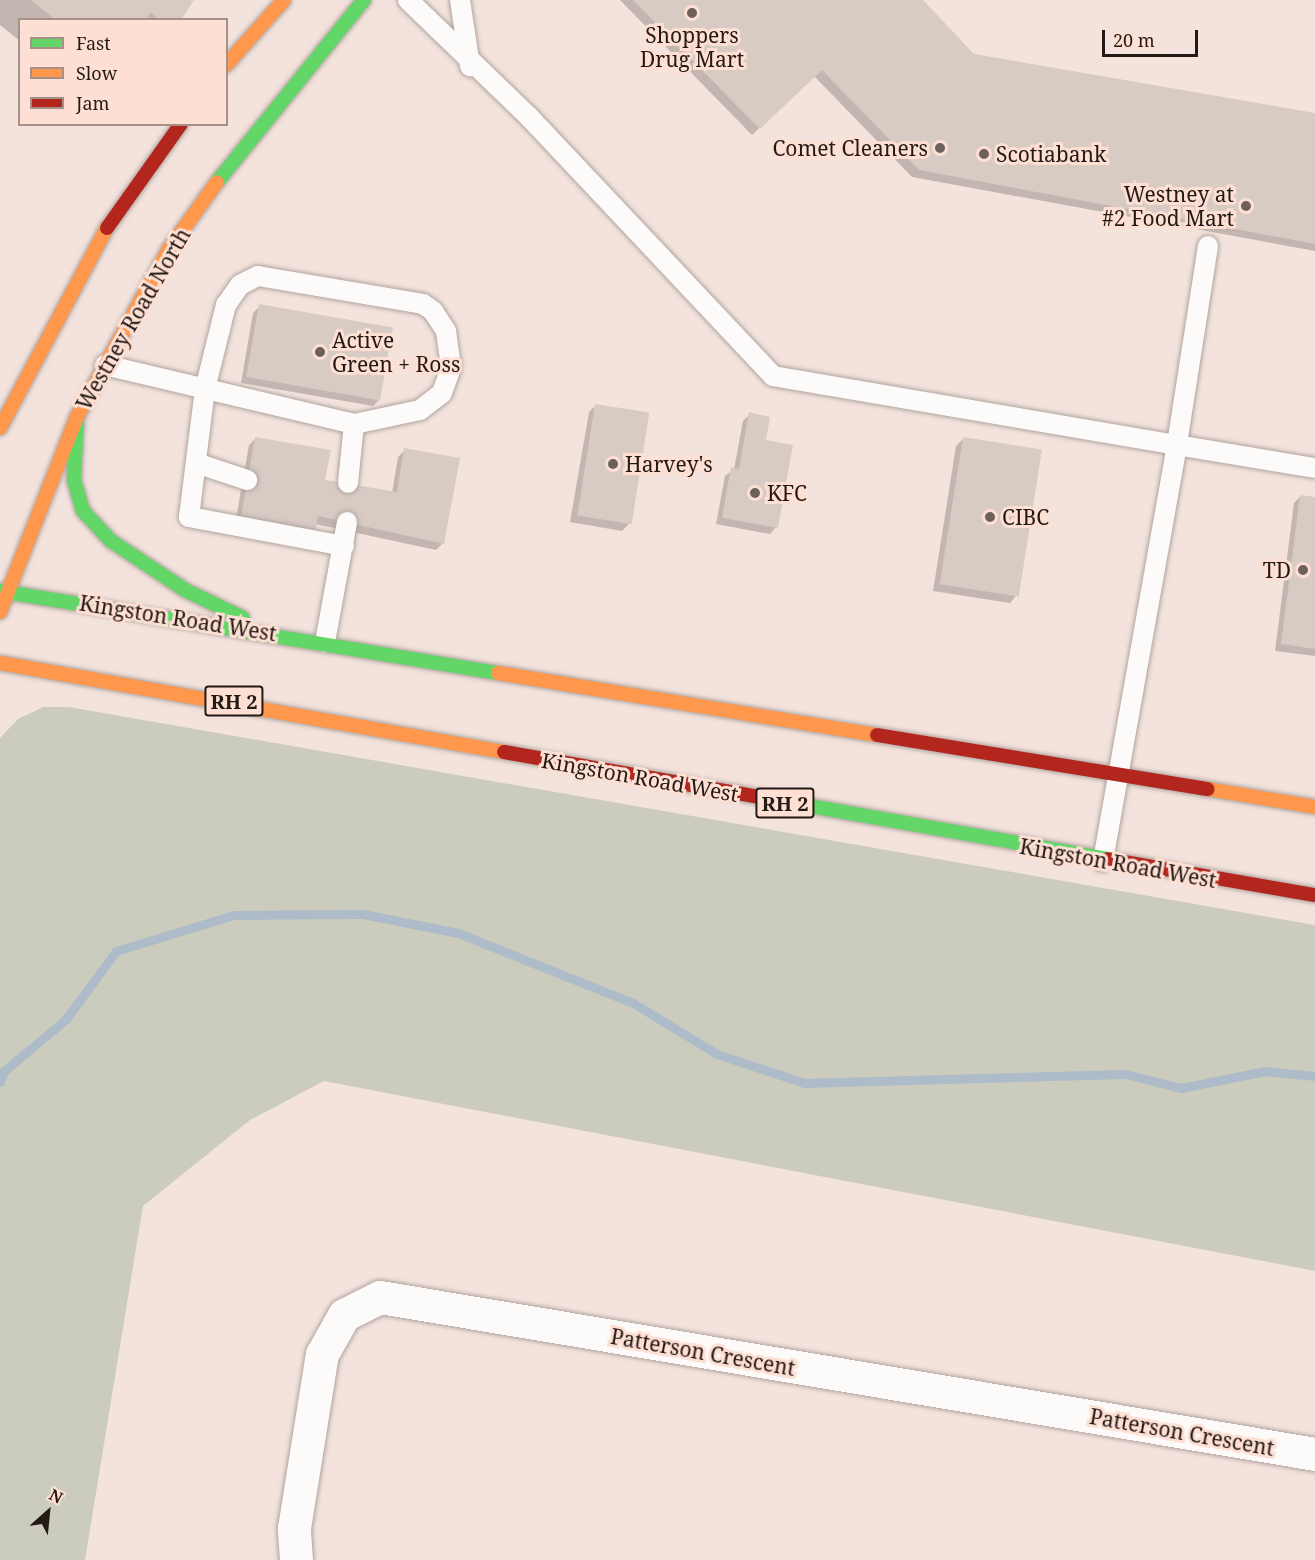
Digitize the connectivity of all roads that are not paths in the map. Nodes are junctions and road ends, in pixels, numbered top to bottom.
1 (284, 0) edge
2 (364, 0) edge
3 (408, 0) edge
4 (460, 0) edge
5 (228, 63) edge
6 (470, 66) junction
7 (180, 126) edge
8 (1208, 246) dead end
9 (105, 365) junction
10 (205, 389) junction
11 (77, 417) junction
12 (354, 423) junction
13 (0, 428) edge
14 (1178, 445) junction
15 (196, 463) junction
16 (1315, 468) edge
17 (248, 480) dead end
18 (348, 483) dead end
19 (347, 522) dead end
20 (344, 546) junction
21 (4, 591) edge
22 (0, 612) edge
23 (274, 634) junction
24 (325, 642) junction
25 (0, 663) edge
26 (1118, 775) junction
27 (1315, 807) edge
28 (1103, 861) junction
29 (1315, 895) edge
30 (1315, 1454) edge
31 (296, 1560) edge

1 - 5 main road
2 - 9 main road, Westney Road North
3 - 6 lane
4 - 6 lane
6 - 14 lane
7 - 13 main road
8 - 14 lane
9 - 10 lane
9 - 11 main road, Westney Road North
10 - 12 lane
10 - 12 lane
10 - 15 lane
11 - 21 main road, Westney Road North
11 - 23 main road
12 - 18 lane
14 - 16 lane
14 - 26 lane
15 - 17 lane
15 - 20 lane
19 - 20 lane
20 - 24 lane
21 - 22 main road, Westney Road North
21 - 23 main road, Kingston Road West
23 - 24 main road, Kingston Road West
24 - 26 main road, Kingston Road West
25 - 28 main road, Kingston Road West / RH 2
26 - 27 main road, Kingston Road West
26 - 28 lane
28 - 29 main road, Kingston Road West / RH 2
30 - 31 street, Patterson Crescent

